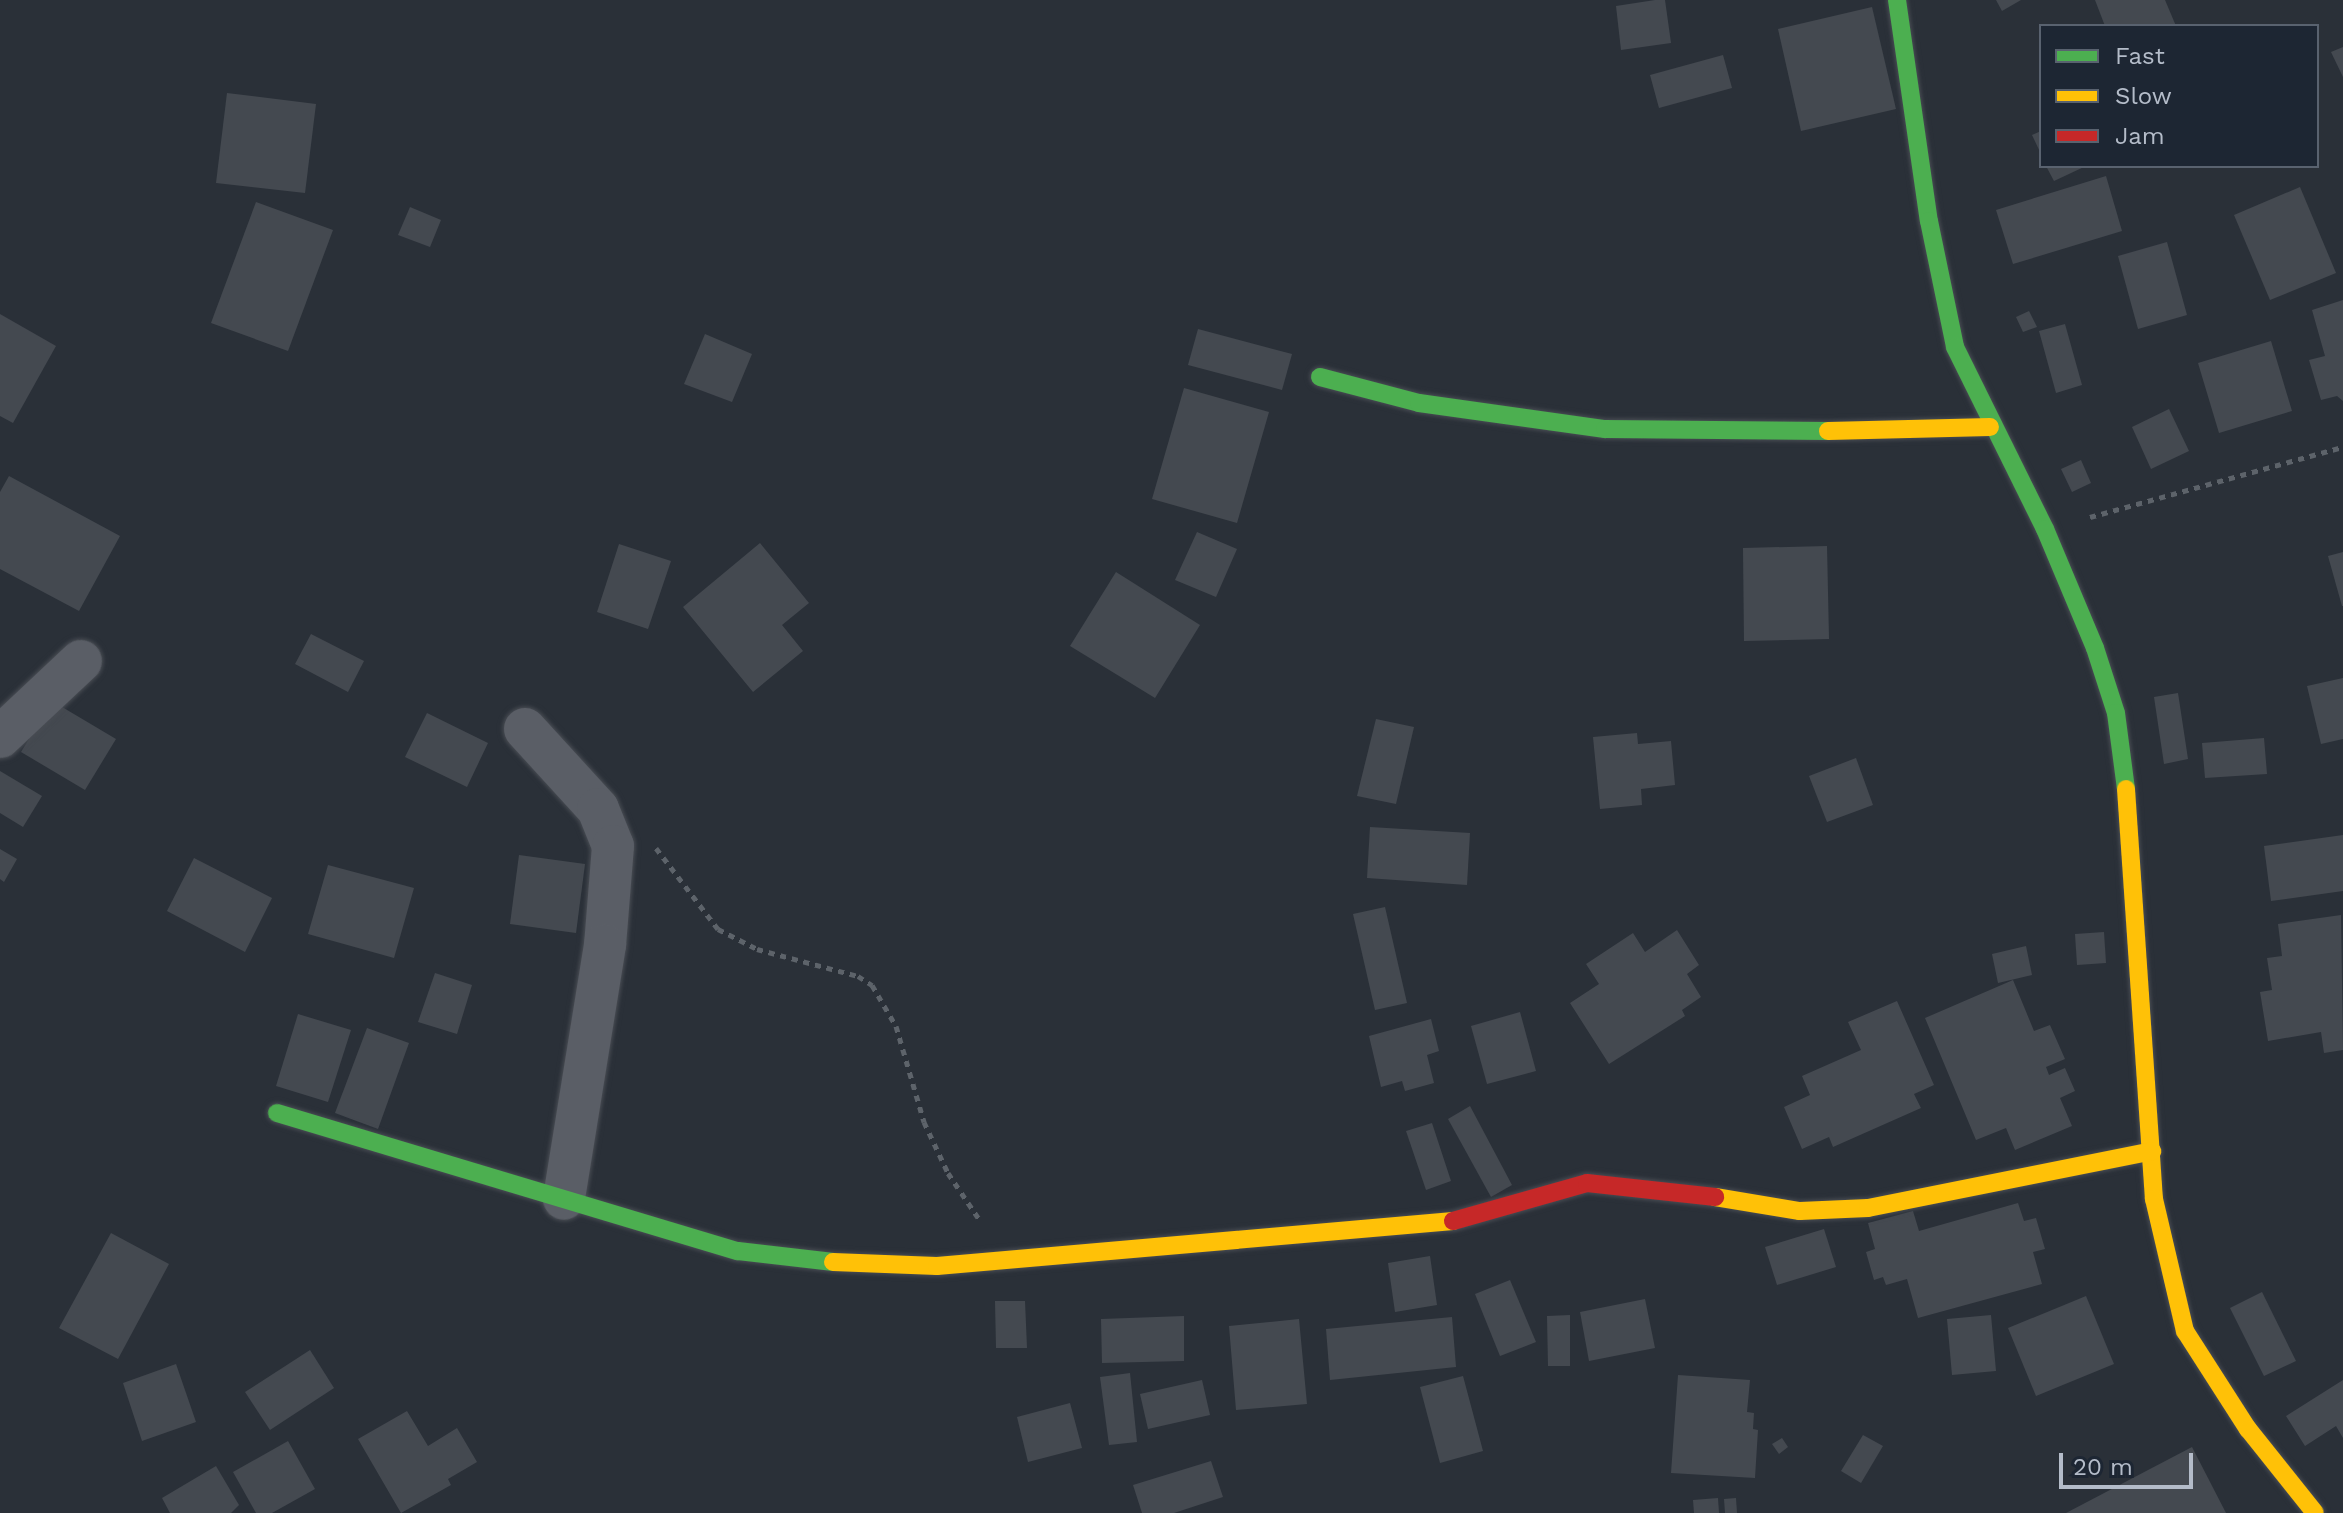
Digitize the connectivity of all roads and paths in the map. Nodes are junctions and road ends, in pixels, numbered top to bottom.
1 (1897, 0) edge
2 (1320, 377) dead end
3 (1990, 427) junction
4 (2343, 447) edge
5 (2045, 529) junction
6 (81, 661) dead end
7 (525, 729) dead end
8 (0, 737) edge
9 (598, 809) junction
10 (277, 1113) dead end
11 (2152, 1151) junction
12 (564, 1199) junction
13 (1013, 1259) junction
14 (2315, 1513) edge

1 - 3 street
2 - 3 street
3 - 5 street
4 - 5 path
5 - 11 street
6 - 8 street
7 - 9 street
9 - 12 street
9 - 13 path
10 - 12 street
11 - 13 street
11 - 14 street
12 - 13 street

